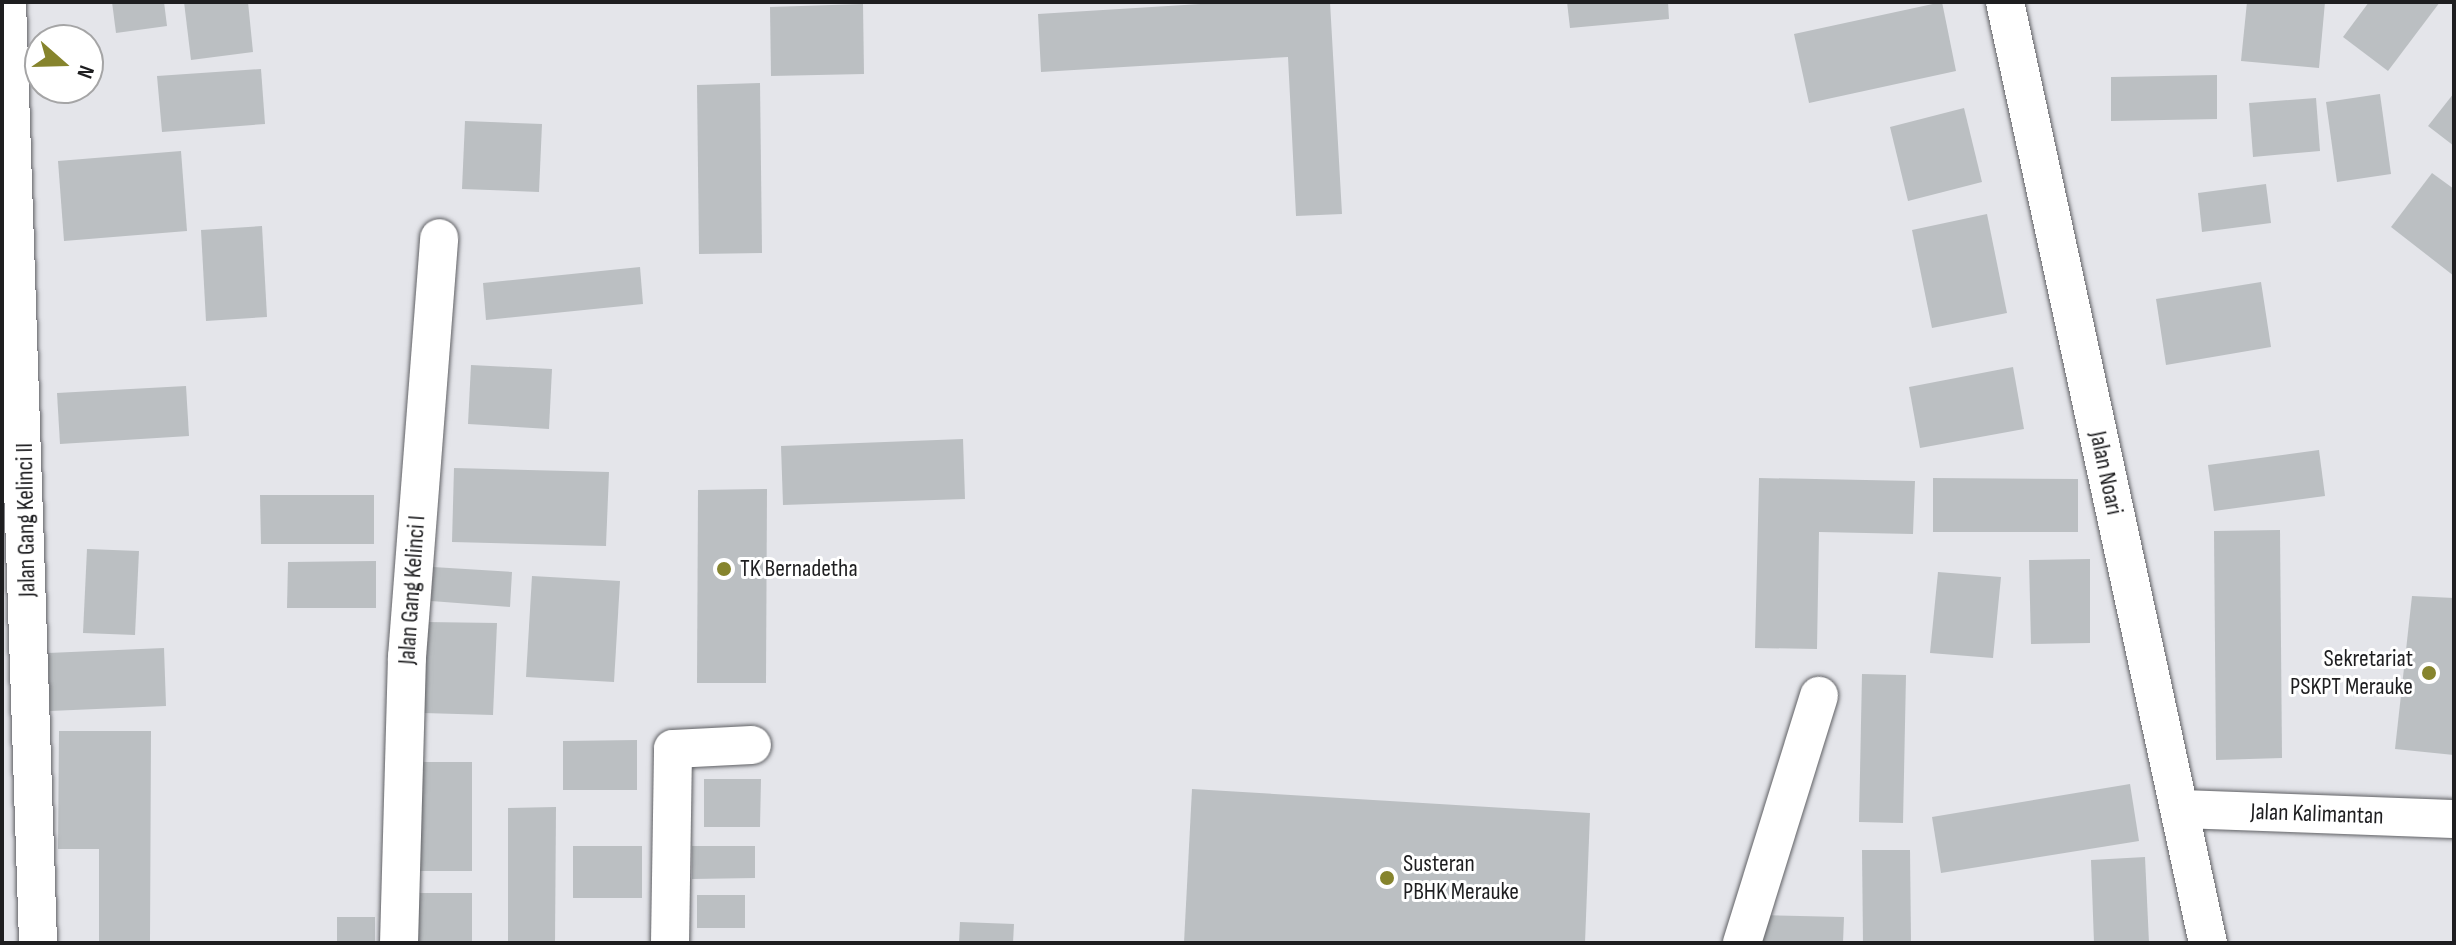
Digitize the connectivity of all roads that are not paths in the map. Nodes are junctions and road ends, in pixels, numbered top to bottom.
1 (7, 2) edge
2 (2005, 2) edge
3 (439, 238) dead end
4 (1819, 696) dead end
5 (752, 745) dead end
6 (2181, 809) junction
7 (2454, 819) edge
8 (38, 943) edge
9 (399, 943) edge
10 (670, 943) edge
11 (1742, 943) edge
12 (2208, 943) edge

1 - 8 street, Jalan Gang Kelinci II
2 - 6 street, Jalan Noari
3 - 9 street, Jalan Gang Kelinci I
4 - 11 street
5 - 10 street
6 - 7 street, Jalan Kalimantan
6 - 12 street, Jalan Noari

